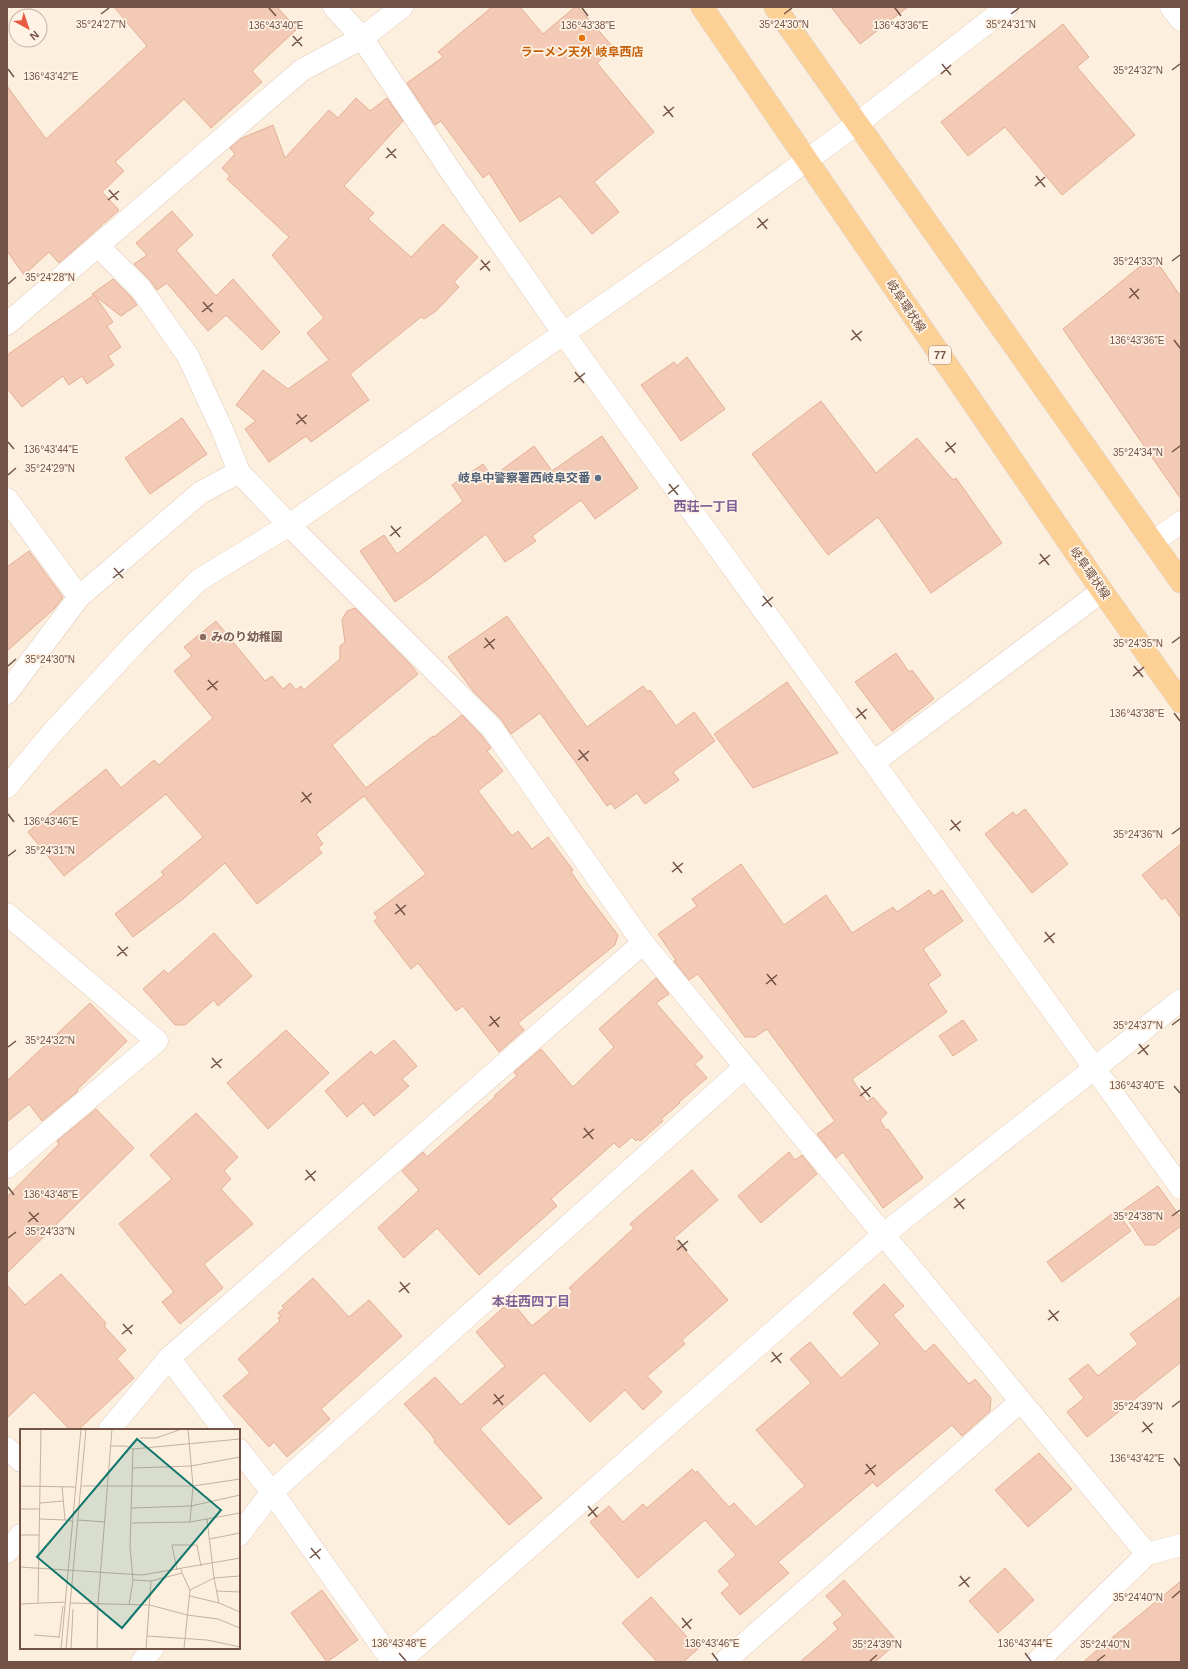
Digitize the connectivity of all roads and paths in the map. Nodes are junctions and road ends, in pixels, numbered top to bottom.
1 (334, 7) edge
2 (402, 7) edge
3 (702, 7) edge
4 (775, 7) edge
5 (1007, 7) edge
6 (1171, 7) edge
7 (1181, 20) edge
8 (362, 38) junction
9 (858, 123) junction
10 (807, 161) junction
11 (98, 246) junction
12 (7, 324) edge
13 (564, 334) junction
14 (239, 472) junction
15 (7, 499) edge
16 (1181, 522) edge
17 (289, 525) junction
18 (1153, 542) junction
19 (1181, 582) edge
20 (1102, 591) junction
21 (79, 596) junction
22 (7, 693) edge
23 (1181, 702) edge
24 (874, 762) junction
25 (7, 787) edge
26 (7, 914) edge
27 (643, 943) junction
28 (1181, 1000) edge
29 (744, 1067) junction
30 (1094, 1068) junction
31 (7, 1167) edge
32 (1181, 1188) edge
33 (883, 1235) junction
34 (169, 1358) junction
35 (1021, 1401) junction
36 (110, 1429) edge
37 (223, 1429) edge
38 (7, 1448) edge
39 (240, 1451) edge
40 (20, 1460) edge
41 (272, 1492) junction
42 (240, 1534) edge
43 (20, 1536) edge
44 (1181, 1545) edge
45 (7, 1552) edge
46 (1147, 1554) junction
47 (152, 1649) edge
48 (142, 1662) edge
49 (394, 1662) edge
50 (399, 1662) edge
51 (724, 1662) edge
52 (1037, 1662) edge

1 - 8 street
2 - 8 street
3 - 10 main road, 岐阜環状線 / 77
4 - 9 main road
5 - 9 street
6 - 7 street
8 - 11 street
8 - 13 street
9 - 10 street
9 - 18 main road
10 - 13 street
10 - 20 main road, 岐阜環状線 / 77
11 - 12 street
11 - 14 street
13 - 17 street
13 - 24 street
14 - 17 street
14 - 21 street
15 - 21 street
16 - 18 street
17 - 25 street
17 - 27 street
18 - 19 main road
20 - 23 main road, 岐阜環状線 / 77
20 - 24 street
21 - 22 street
24 - 30 street
26 - 31 street
27 - 29 street
27 - 34 street
28 - 30 street
29 - 33 street
29 - 41 street
30 - 32 street
30 - 33 street
33 - 35 street
33 - 50 street
34 - 36 street
34 - 37 street
35 - 46 street
35 - 51 street
38 - 40 street
39 - 41 street
41 - 42 street
41 - 49 street
43 - 45 street
44 - 46 street
46 - 52 street
47 - 48 street

